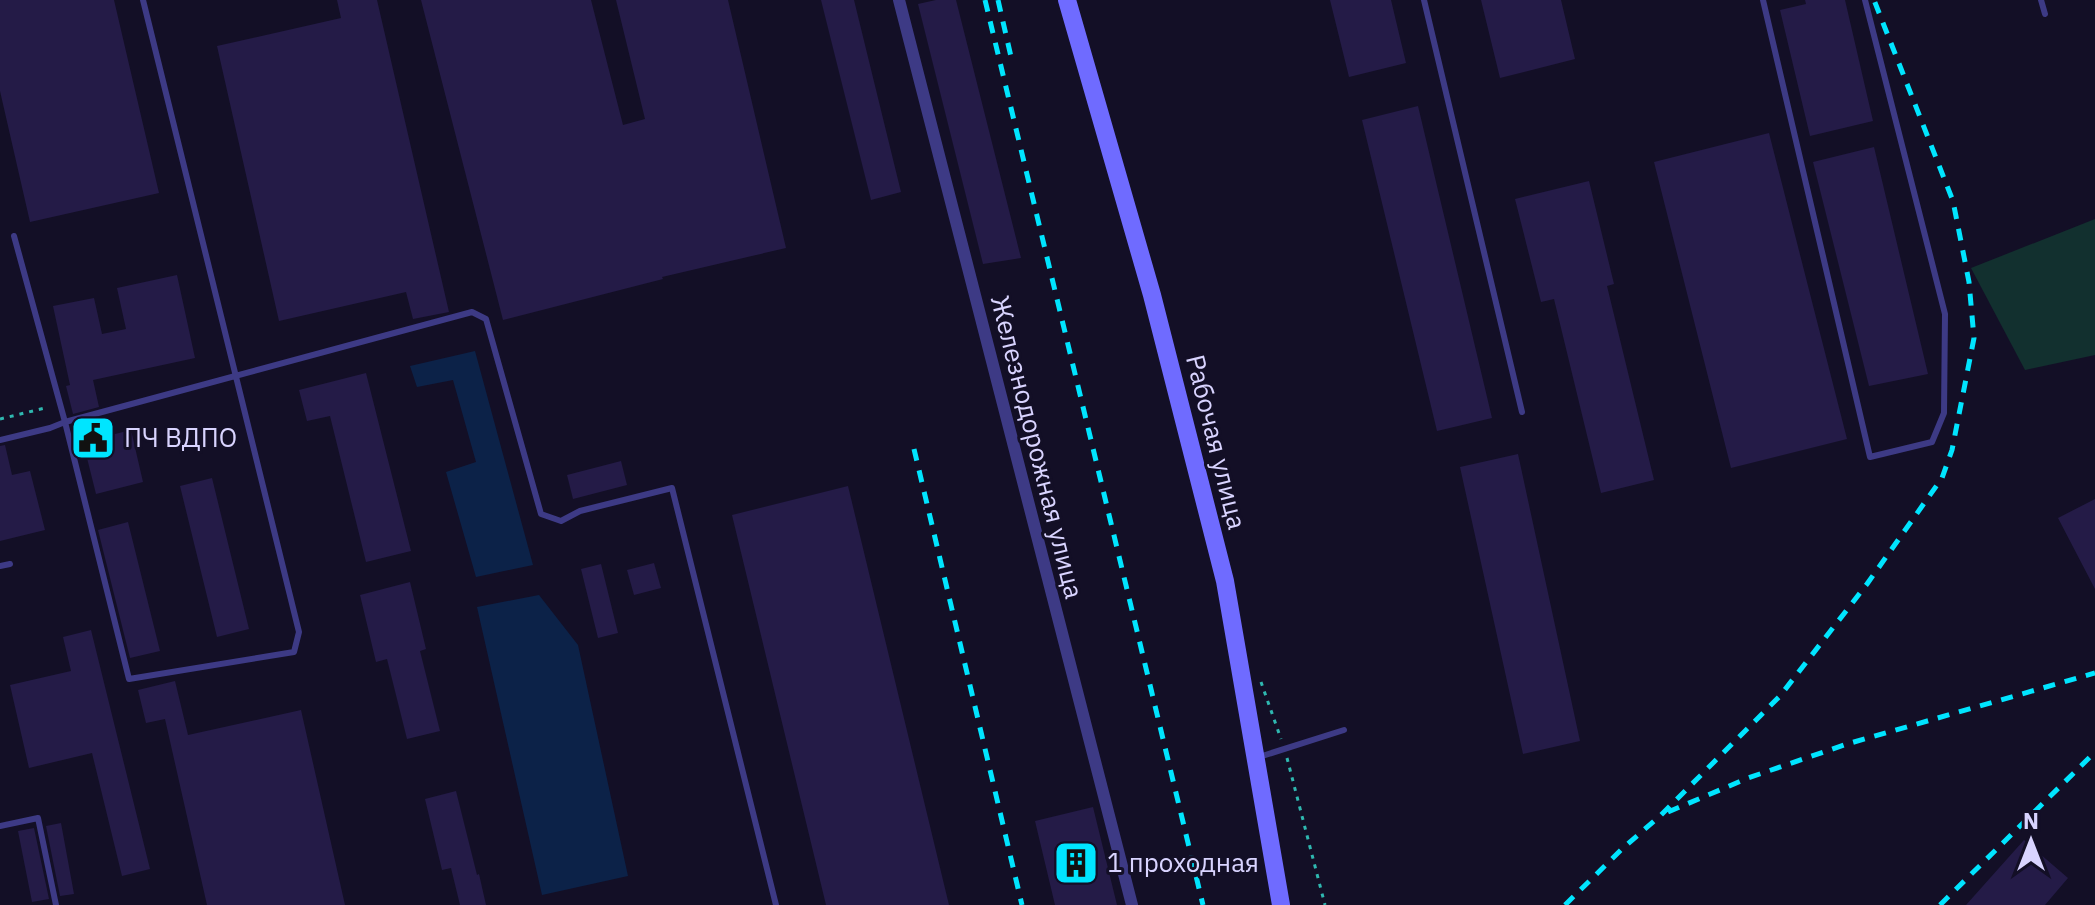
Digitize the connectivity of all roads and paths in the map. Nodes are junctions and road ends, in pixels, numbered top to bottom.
1 (143, 0) edge
2 (899, 0) edge
3 (1067, 0) edge
4 (1424, 0) edge
5 (1763, 0) edge
6 (1865, 0) edge
7 (2041, 0) edge
8 (2045, 14) dead end
9 (14, 236) dead end
10 (235, 376) junction
11 (45, 408) dead end
12 (1522, 412) dead end
13 (0, 419) edge
14 (65, 422) junction
15 (0, 440) edge
16 (10, 564) dead end
17 (0, 566) edge
18 (1344, 730) dead end
19 (1256, 758) junction
20 (0, 826) edge
21 (56, 905) edge
22 (776, 905) edge
23 (1132, 905) edge
24 (1281, 905) edge

1 - 10 lane
2 - 23 street, Железнодорожная улица
3 - 19 street, Рабочая улица
4 - 12 lane
5 - 6 lane
7 - 8 lane
9 - 14 lane
10 - 14 lane
10 - 14 lane
10 - 22 lane
11 - 13 path
14 - 15 lane
16 - 17 lane
18 - 19 lane
19 - 24 street, Рабочая улица
20 - 21 lane

